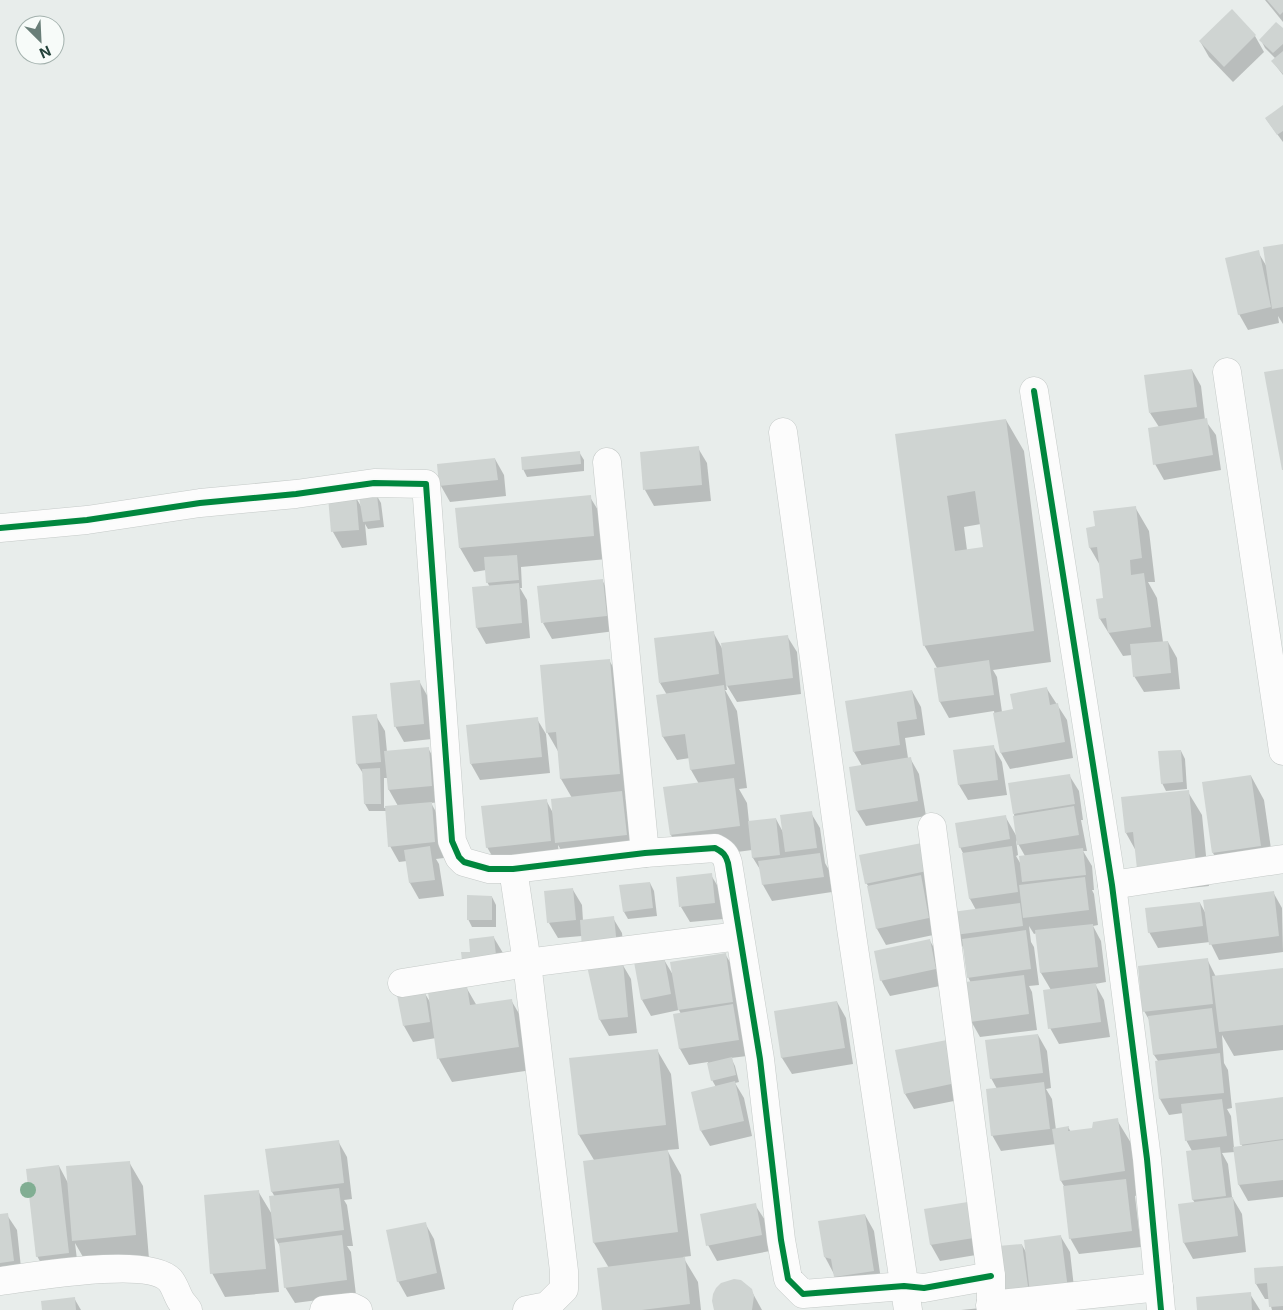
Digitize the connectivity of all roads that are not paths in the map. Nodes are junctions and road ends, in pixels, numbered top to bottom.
1 (1227, 372) dead end
2 (1034, 391) dead end
3 (784, 432) dead end
4 (607, 462) dead end
5 (0, 528) edge
6 (1283, 750) edge
7 (932, 826) dead end
8 (645, 853) junction
9 (1283, 859) edge
10 (513, 869) junction
11 (1112, 885) junction
12 (739, 936) junction
13 (527, 962) junction
14 (402, 983) dead end
15 (991, 1276) junction
16 (0, 1281) edge
17 (906, 1298) edge
18 (1160, 1299) edge
19 (991, 1308) edge
20 (188, 1310) edge
21 (324, 1310) edge
22 (358, 1310) edge
23 (527, 1310) edge

1 - 6 street
2 - 11 street
3 - 17 street
4 - 8 street
5 - 10 street
7 - 15 street
8 - 10 street
8 - 12 street
9 - 11 street
10 - 13 street
11 - 18 street
12 - 13 street
12 - 17 street
13 - 14 street
13 - 23 street
15 - 17 street
15 - 19 street
16 - 20 street
18 - 19 street
21 - 22 street

